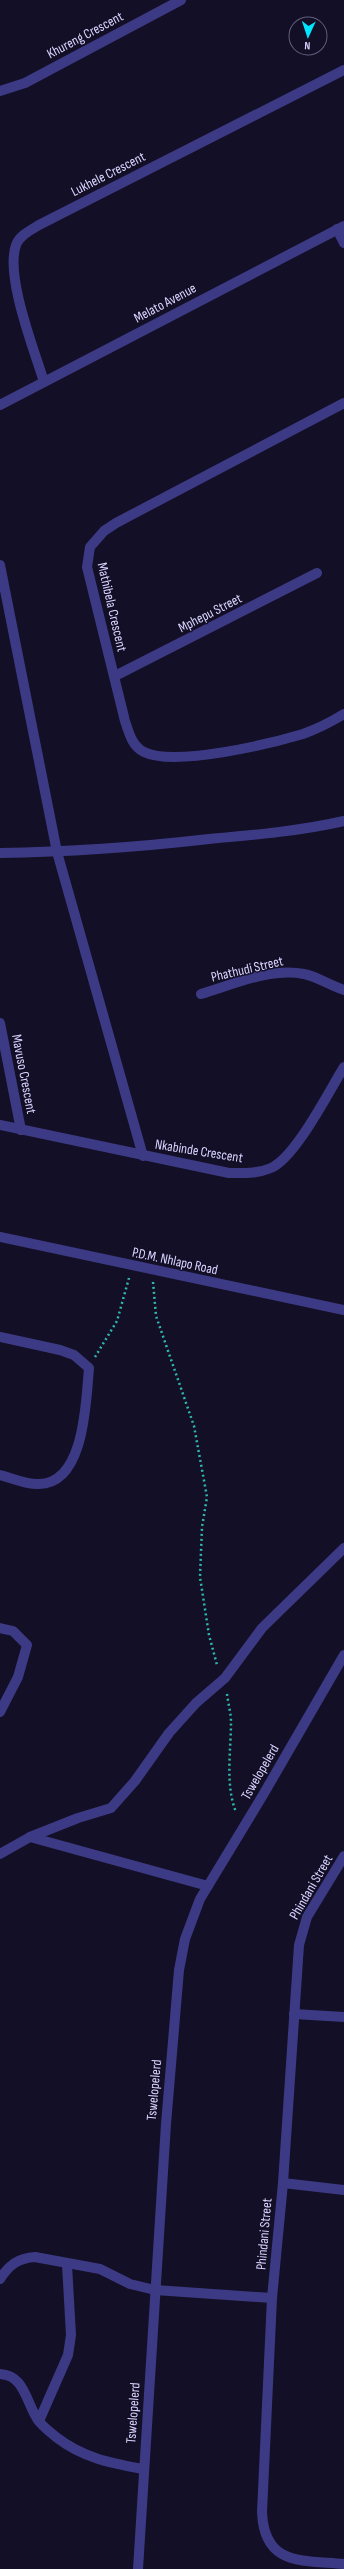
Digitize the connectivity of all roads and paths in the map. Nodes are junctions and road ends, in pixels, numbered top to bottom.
1 (181, 0) edge
2 (344, 70) edge
3 (0, 91) edge
4 (340, 227) edge
5 (344, 242) edge
6 (44, 382) junction
7 (344, 402) edge
8 (0, 405) edge
9 (0, 565) edge
10 (318, 573) dead end
11 (115, 676) junction
12 (344, 714) edge
13 (344, 821) edge
14 (57, 852) junction
15 (0, 853) edge
16 (344, 990) edge
17 (201, 994) dead end
18 (0, 1023) edge
19 (344, 1067) edge
20 (0, 1125) edge
21 (21, 1130) junction
22 (143, 1156) junction
23 (0, 1237) edge
24 (133, 1266) junction
25 (152, 1270) junction
26 (344, 1310) edge
27 (0, 1337) edge
28 (88, 1368) junction
29 (0, 1475) edge
30 (344, 1548) edge
31 (0, 1628) edge
32 (344, 1655) edge
33 (225, 1678) junction
34 (0, 1712) edge
35 (243, 1830) junction
36 (30, 1837) junction
37 (0, 1854) edge
38 (344, 1856) edge
39 (208, 1886) junction
40 (294, 2014) junction
41 (344, 2017) edge
42 (283, 2182) junction
43 (344, 2190) edge
44 (67, 2265) junction
45 (0, 2279) edge
46 (155, 2290) junction
47 (272, 2298) junction
48 (0, 2374) edge
49 (39, 2421) junction
50 (144, 2469) junction
51 (344, 2564) edge
52 (138, 2569) edge

1 - 3 street, Khureng Crescent
2 - 6 street, Lukhele Crescent
4 - 5 street
4 - 6 street, Melato Avenue
6 - 8 street, Melato Avenue
7 - 11 street, Mathibela Crescent
9 - 14 street
10 - 11 street, Mphepu Street
11 - 12 street, Mathibela Crescent
13 - 14 street
14 - 15 street
14 - 22 street
16 - 17 street, Phathudi Street
18 - 21 street, Mavuso Crescent
19 - 22 street, Nkabinde Crescent
20 - 21 street, Nkabinde Crescent
21 - 22 street, Nkabinde Crescent
23 - 24 street, P.D.M. Nhlapo Road
24 - 25 street, P.D.M. Nhlapo Road
24 - 28 path
25 - 26 street, P.D.M. Nhlapo Road
25 - 33 path
27 - 28 street
28 - 29 street
30 - 33 street
31 - 34 street
32 - 35 street, Tswelopelerd
33 - 35 path
33 - 36 street
35 - 39 street, Tswelopelerd
36 - 37 street
36 - 39 street
38 - 40 street, Phindani Street
39 - 46 street, Tswelopelerd
40 - 41 street
40 - 42 street, Phindani Street
42 - 43 street
42 - 47 street, Phindani Street
44 - 45 street
44 - 46 street
44 - 49 street
46 - 47 street
46 - 50 street, Tswelopelerd
47 - 51 street, Phindani Street
48 - 49 street
49 - 50 street
50 - 52 street, Tswelopelerd

